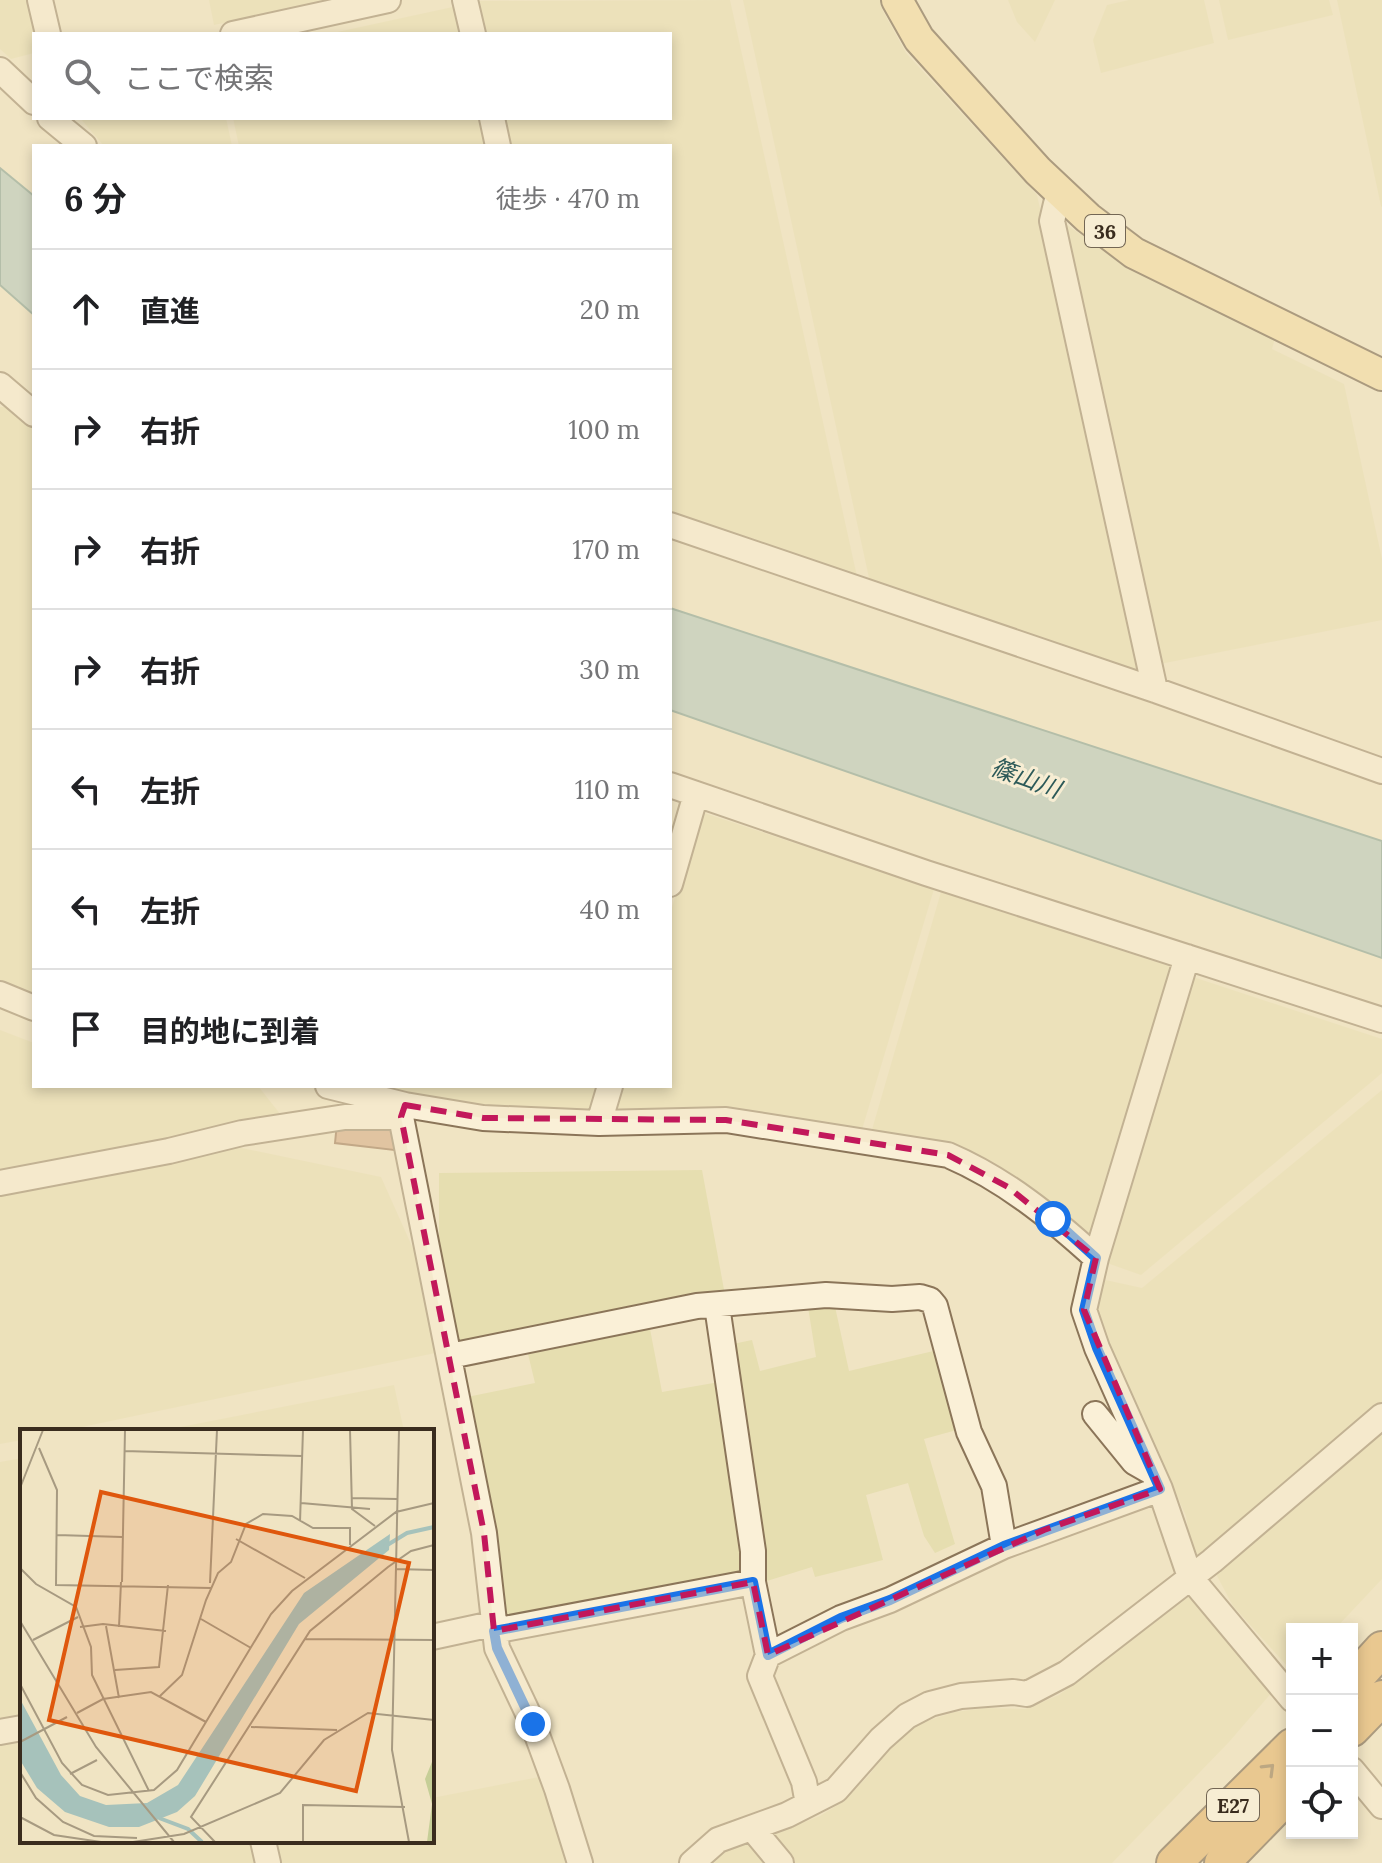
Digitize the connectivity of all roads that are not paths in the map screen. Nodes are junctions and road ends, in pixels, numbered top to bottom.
1 (40, 0) edge
2 (388, 0) edge
3 (465, 0) edge
4 (897, 0) edge
5 (48, 32) edge
6 (242, 32) edge
7 (473, 32) edge
8 (12, 78) edge
9 (32, 100) edge
10 (52, 120) edge
11 (492, 120) edge
12 (82, 144) edge
13 (498, 144) edge
14 (1059, 191) junction
15 (1382, 375) edge
16 (0, 385) edge
17 (32, 412) edge
18 (672, 526) edge
19 (1155, 690) junction
20 (1382, 771) edge
21 (672, 786) edge
22 (696, 794) junction
23 (672, 877) edge
24 (1187, 957) junction
25 (0, 994) edge
26 (32, 1007) edge
27 (1382, 1020) edge
28 (334, 1088) edge
29 (609, 1088) edge
30 (403, 1111) junction
31 (599, 1123) junction
32 (0, 1183) edge
33 (1096, 1258) junction
34 (717, 1306) junction
35 (450, 1356) junction
36 (1095, 1414) dead end
37 (1382, 1416) edge
38 (1157, 1482) junction
39 (1004, 1546) junction
40 (1190, 1577) junction
41 (753, 1582) junction
42 (493, 1627) junction
43 (434, 1637) edge
44 (1382, 1649) edge
45 (768, 1655) junction
46 (1358, 1675) edge
47 (1289, 1695) edge
48 (1382, 1698) edge
49 (1358, 1723) edge
50 (20, 1728) edge
51 (0, 1732) edge
52 (1286, 1752) edge
53 (1358, 1777) edge
54 (1286, 1797) edge
55 (808, 1804) junction
56 (1382, 1806) edge
57 (752, 1828) junction
58 (263, 1843) edge
59 (268, 1863) edge
60 (580, 1863) edge
61 (692, 1863) edge
62 (781, 1863) edge
63 (1174, 1863) edge
64 (1222, 1863) edge

1 - 5 street
2 - 6 street
3 - 7 street
4 - 14 main road, 36
8 - 9 street
10 - 12 street
11 - 13 street
14 - 15 main road, 36
14 - 19 street
16 - 17 street
18 - 19 street
19 - 20 street
21 - 22 street
22 - 23 street
22 - 24 street
24 - 27 street
24 - 33 street
25 - 26 street
28 - 30 street
29 - 31 street
30 - 31 street
30 - 32 street
30 - 35 street
31 - 33 street
33 - 38 street
34 - 35 street
34 - 39 street
34 - 41 street
35 - 42 street
36 - 38 street
37 - 40 street
38 - 39 street
38 - 40 street
39 - 45 street
40 - 47 street
40 - 55 street
41 - 42 street
41 - 45 street
42 - 43 street
42 - 60 street
44 - 46 highway
45 - 55 street
48 - 49 highway
50 - 51 street
63 -> 52 highway, E27
53 - 56 street
54 - 64 highway, E27
55 - 57 street
57 - 61 street
57 - 62 street
58 - 59 street

